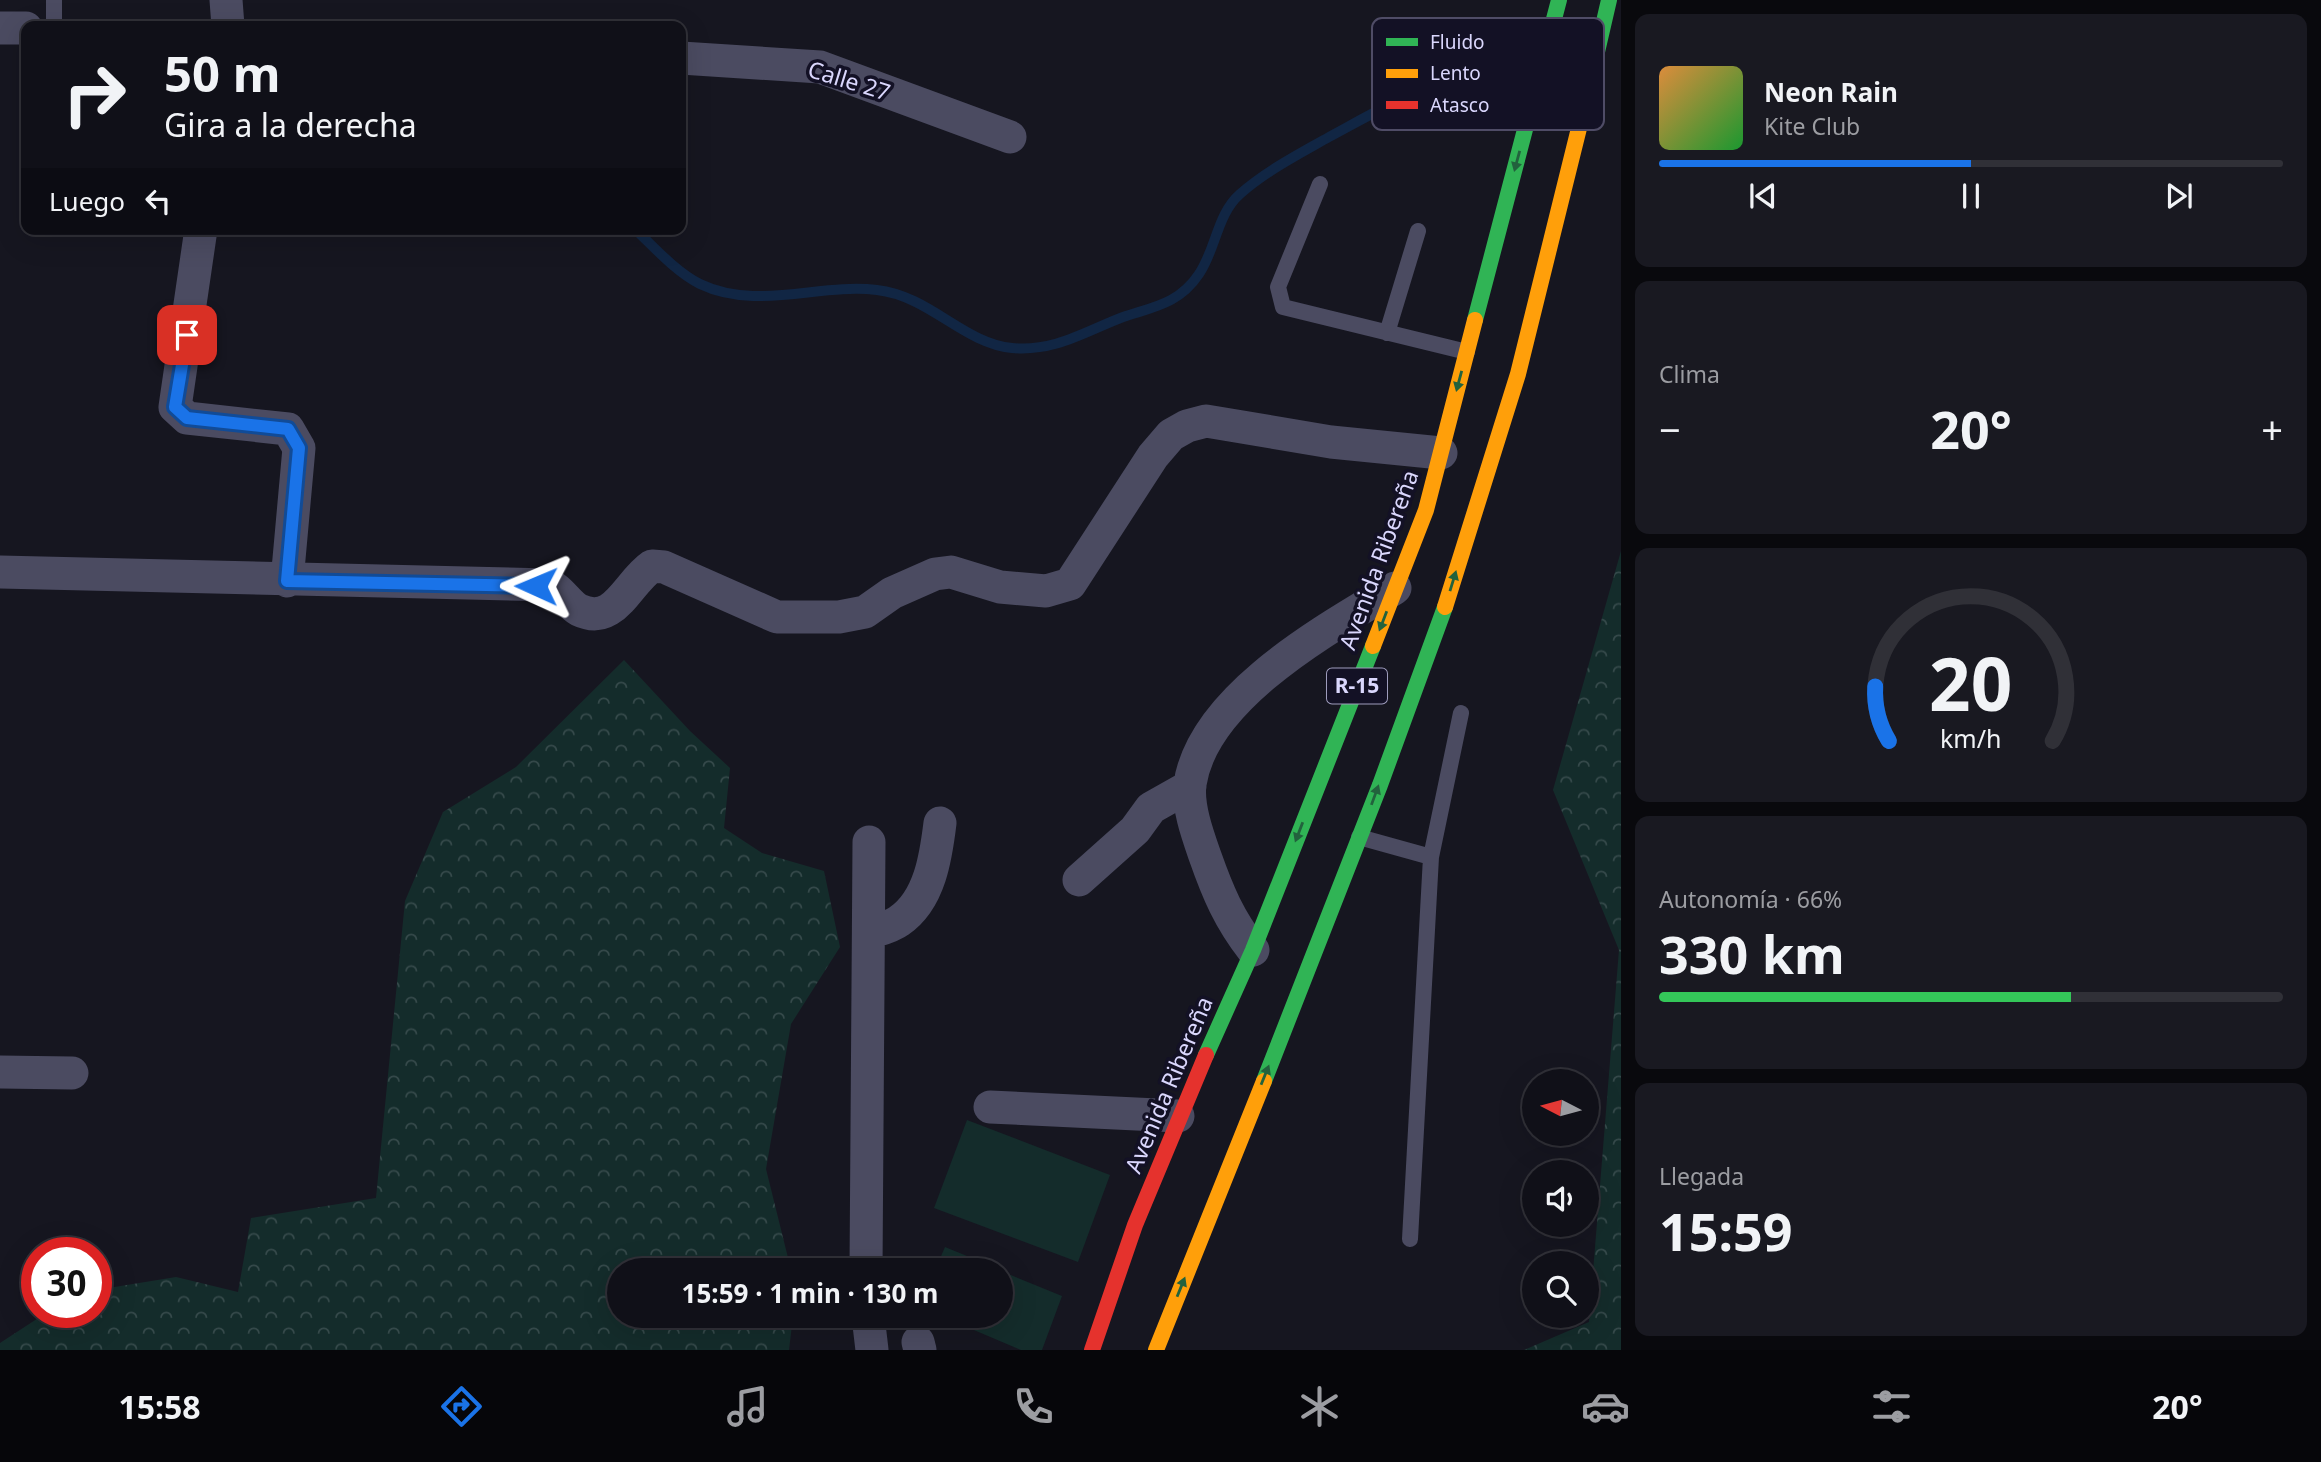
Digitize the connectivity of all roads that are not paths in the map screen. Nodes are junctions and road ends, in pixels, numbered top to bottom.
1 (54, 0) edge
2 (226, 0) edge
3 (1559, 0) edge
4 (1609, 0) edge
5 (1554, 18) edge
6 (54, 21) edge
7 (228, 21) edge
8 (1604, 21) edge
9 (0, 28) edge
10 (21, 28) edge
11 (686, 58) edge
12 (1525, 130) edge
13 (1578, 130) edge
14 (1010, 137) dead end
15 (1320, 184) dead end
16 (1418, 231) dead end
17 (200, 235) edge
18 (1387, 333) junction
19 (1467, 352) junction
20 (1441, 453) junction
21 (0, 572) edge
22 (287, 581) junction
23 (1395, 588) junction
24 (1461, 713) dead end
25 (1190, 786) junction
26 (940, 823) dead end
27 (1359, 837) junction
28 (869, 842) dead end
29 (1431, 857) junction
30 (1079, 880) dead end
31 (869, 933) junction
32 (1253, 950) junction
33 (0, 1072) edge
34 (72, 1073) dead end
35 (990, 1107) dead end
36 (1178, 1116) junction
37 (1410, 1239) dead end
38 (866, 1258) edge
39 (869, 1328) edge
40 (872, 1350) edge
41 (1092, 1350) edge
42 (1156, 1350) edge

1 - 6 lane
2 - 7 street
3 -> 5 main road, Avenida Ribereña / R-15
8 -> 4 main road, R-15
9 - 10 street
11 - 14 street, Calle 27
12 -> 19 main road, Avenida Ribereña / R-15
27 -> 13 main road, R-15
15 - 18 lane
16 - 18 lane
17 - 22 street
18 - 19 lane
19 -> 20 main road, Avenida Ribereña / R-15
20 - 22 street
20 - 23 main road, Avenida Ribereña / R-15
21 - 22 street
23 - 25 street
23 -> 32 main road, Avenida Ribereña / R-15
24 - 29 lane
25 - 30 street
25 - 32 street
26 - 31 street
27 - 29 lane
42 -> 27 main road, R-15
28 - 31 street
29 - 37 lane
31 - 38 street
32 - 36 main road, Avenida Ribereña / R-15
33 - 34 street
35 - 36 street
36 - 41 main road, Avenida Ribereña / R-15
39 - 40 street

